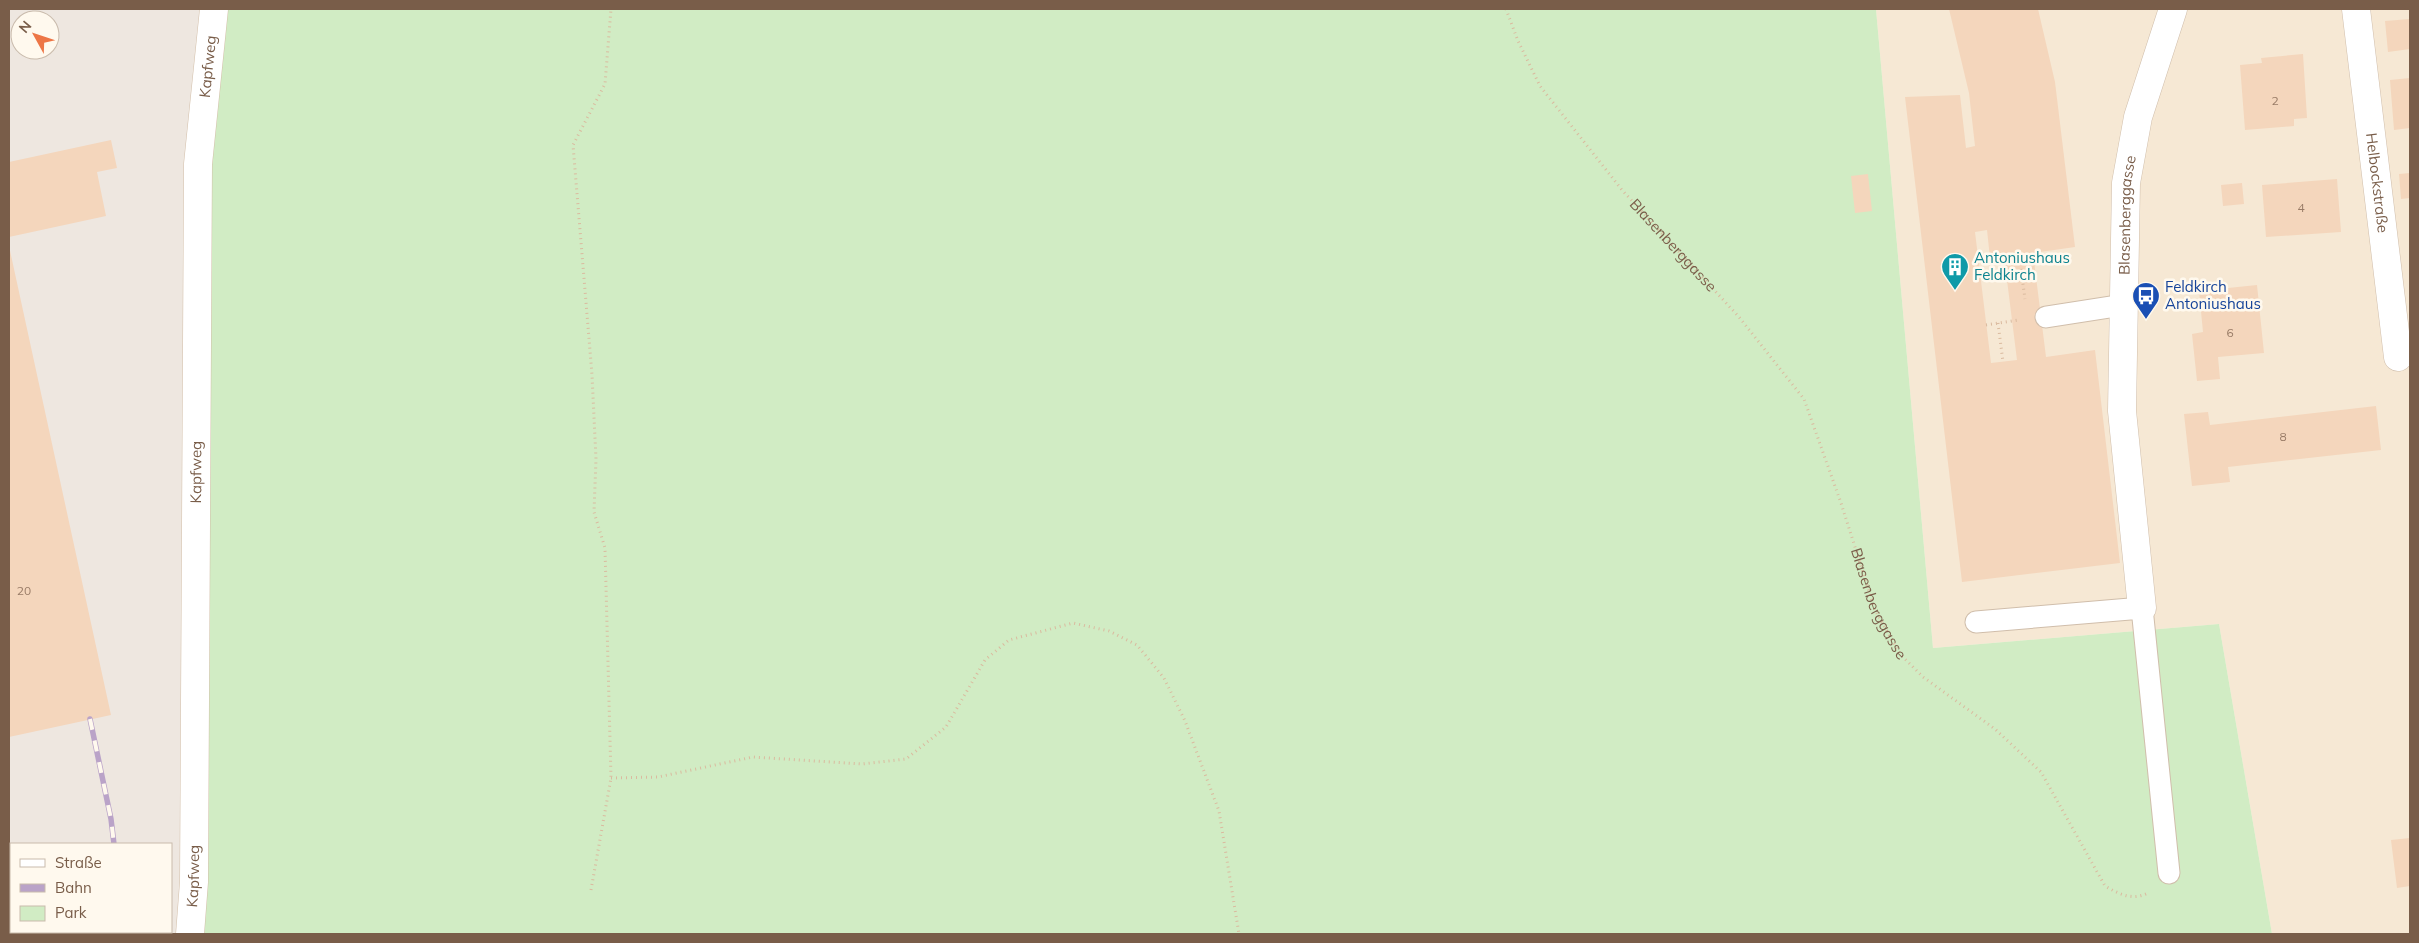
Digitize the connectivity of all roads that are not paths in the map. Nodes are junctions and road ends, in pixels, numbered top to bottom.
1 (214, 9) edge
2 (2173, 9) edge
3 (2356, 9) edge
4 (2123, 305) junction
5 (2046, 317) dead end
6 (2398, 357) dead end
7 (2142, 608) junction
8 (1976, 622) dead end
9 (2168, 873) road end
10 (190, 934) edge

1 - 10 street, Kapfweg
2 - 4 street, Blasenberggasse
3 - 6 street, Helbockstraße
4 - 5 lane
4 - 7 street, Blasenberggasse
7 - 8 lane
7 - 9 lane, Blasenberggasse

